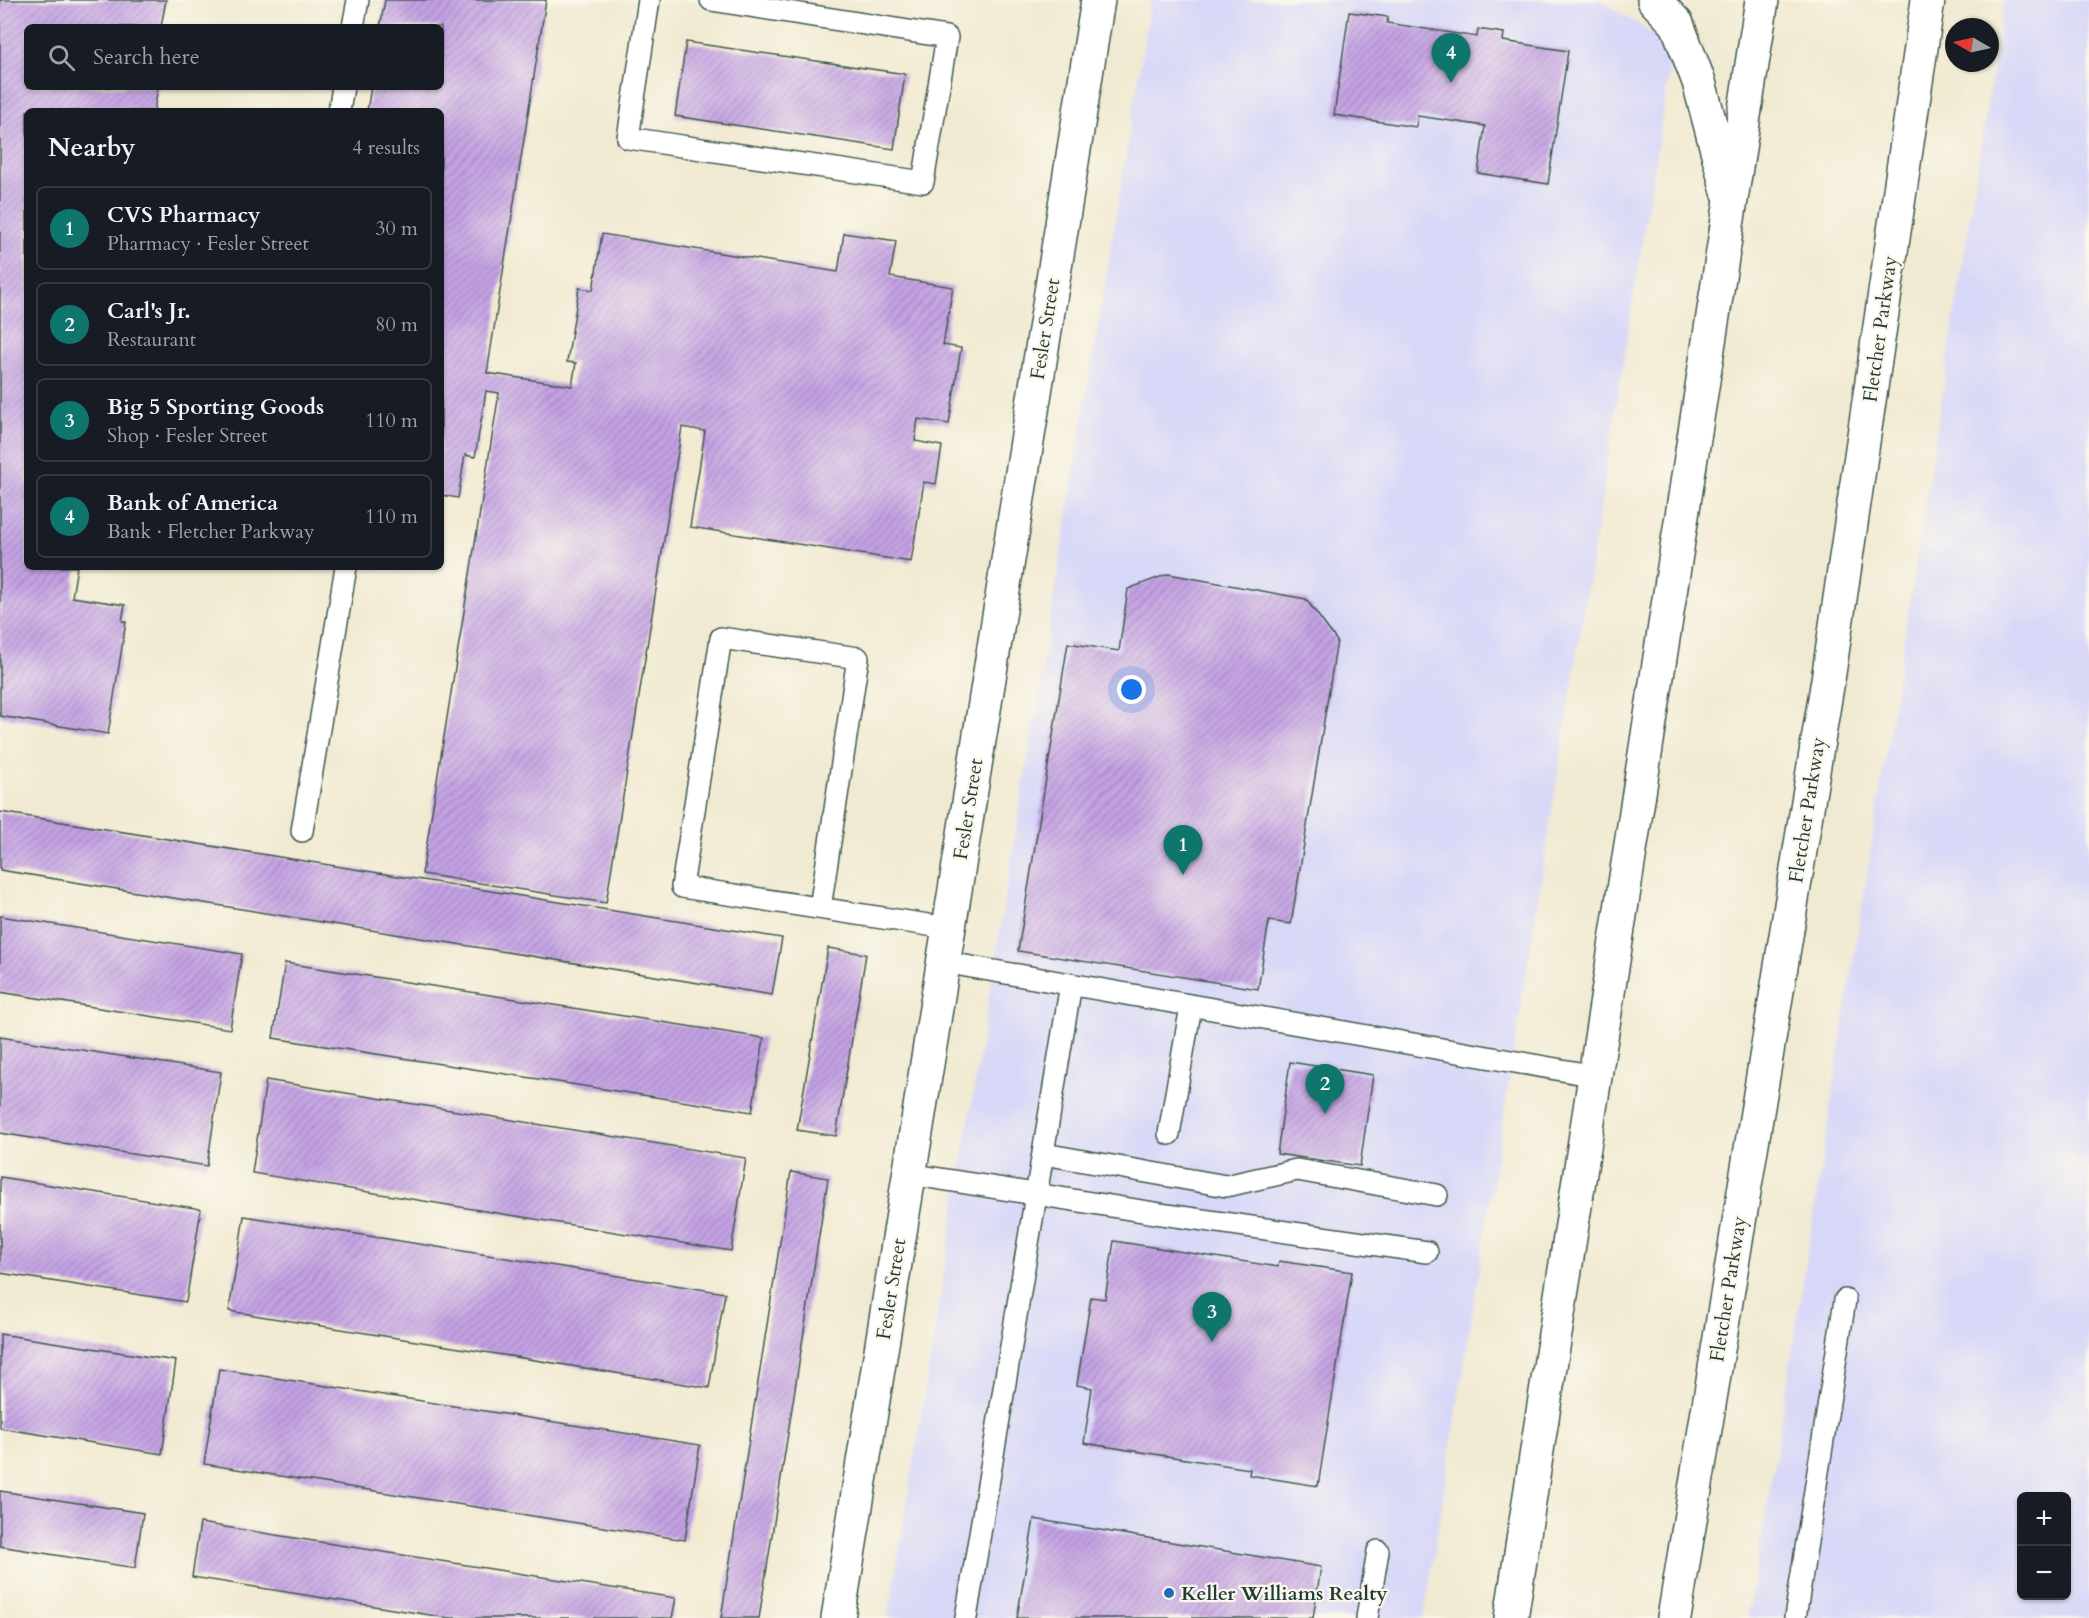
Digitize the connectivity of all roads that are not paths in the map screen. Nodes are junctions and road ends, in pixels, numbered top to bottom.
1 (358, 0) edge
2 (648, 0) edge
3 (711, 0) edge
4 (1098, 0) edge
5 (1654, 0) edge
6 (1762, 0) edge
7 (1928, 0) edge
8 (354, 24) edge
9 (342, 90) edge
10 (340, 108) edge
11 (1731, 202) junction
12 (346, 570) edge
13 (303, 831) dead end
14 (819, 908) junction
15 (948, 928) junction
16 (943, 962) junction
17 (1071, 984) junction
18 (1191, 1006) junction
19 (1596, 1076) junction
20 (1169, 1134) dead end
21 (1044, 1154) junction
22 (909, 1174) junction
23 (1037, 1193) junction
24 (1437, 1195) dead end
25 (1427, 1252) dead end
26 (1845, 1300) dead end
27 (1377, 1551) dead end
28 (838, 1618) edge
29 (966, 1618) edge
30 (1367, 1618) edge
31 (1511, 1618) edge
32 (1674, 1618) edge
33 (1795, 1618) edge

1 - 8 lane
2 - 3 lane
4 - 15 main road, Fesler Street
5 - 11 main road
6 - 11 main road
7 - 32 main road, Fletcher Parkway
9 - 10 lane
11 - 19 main road
12 - 13 lane
14 - 14 lane
14 - 15 lane
15 - 16 main road, Fesler Street
16 - 17 lane
16 - 22 main road, Fesler Street
17 - 18 lane
17 - 21 lane
18 - 19 lane
18 - 20 lane
19 - 31 main road
21 - 23 lane
21 - 24 lane
22 - 23 lane
22 - 28 main road, Fesler Street
23 - 25 lane
23 - 29 lane
26 - 33 lane
27 - 30 lane

